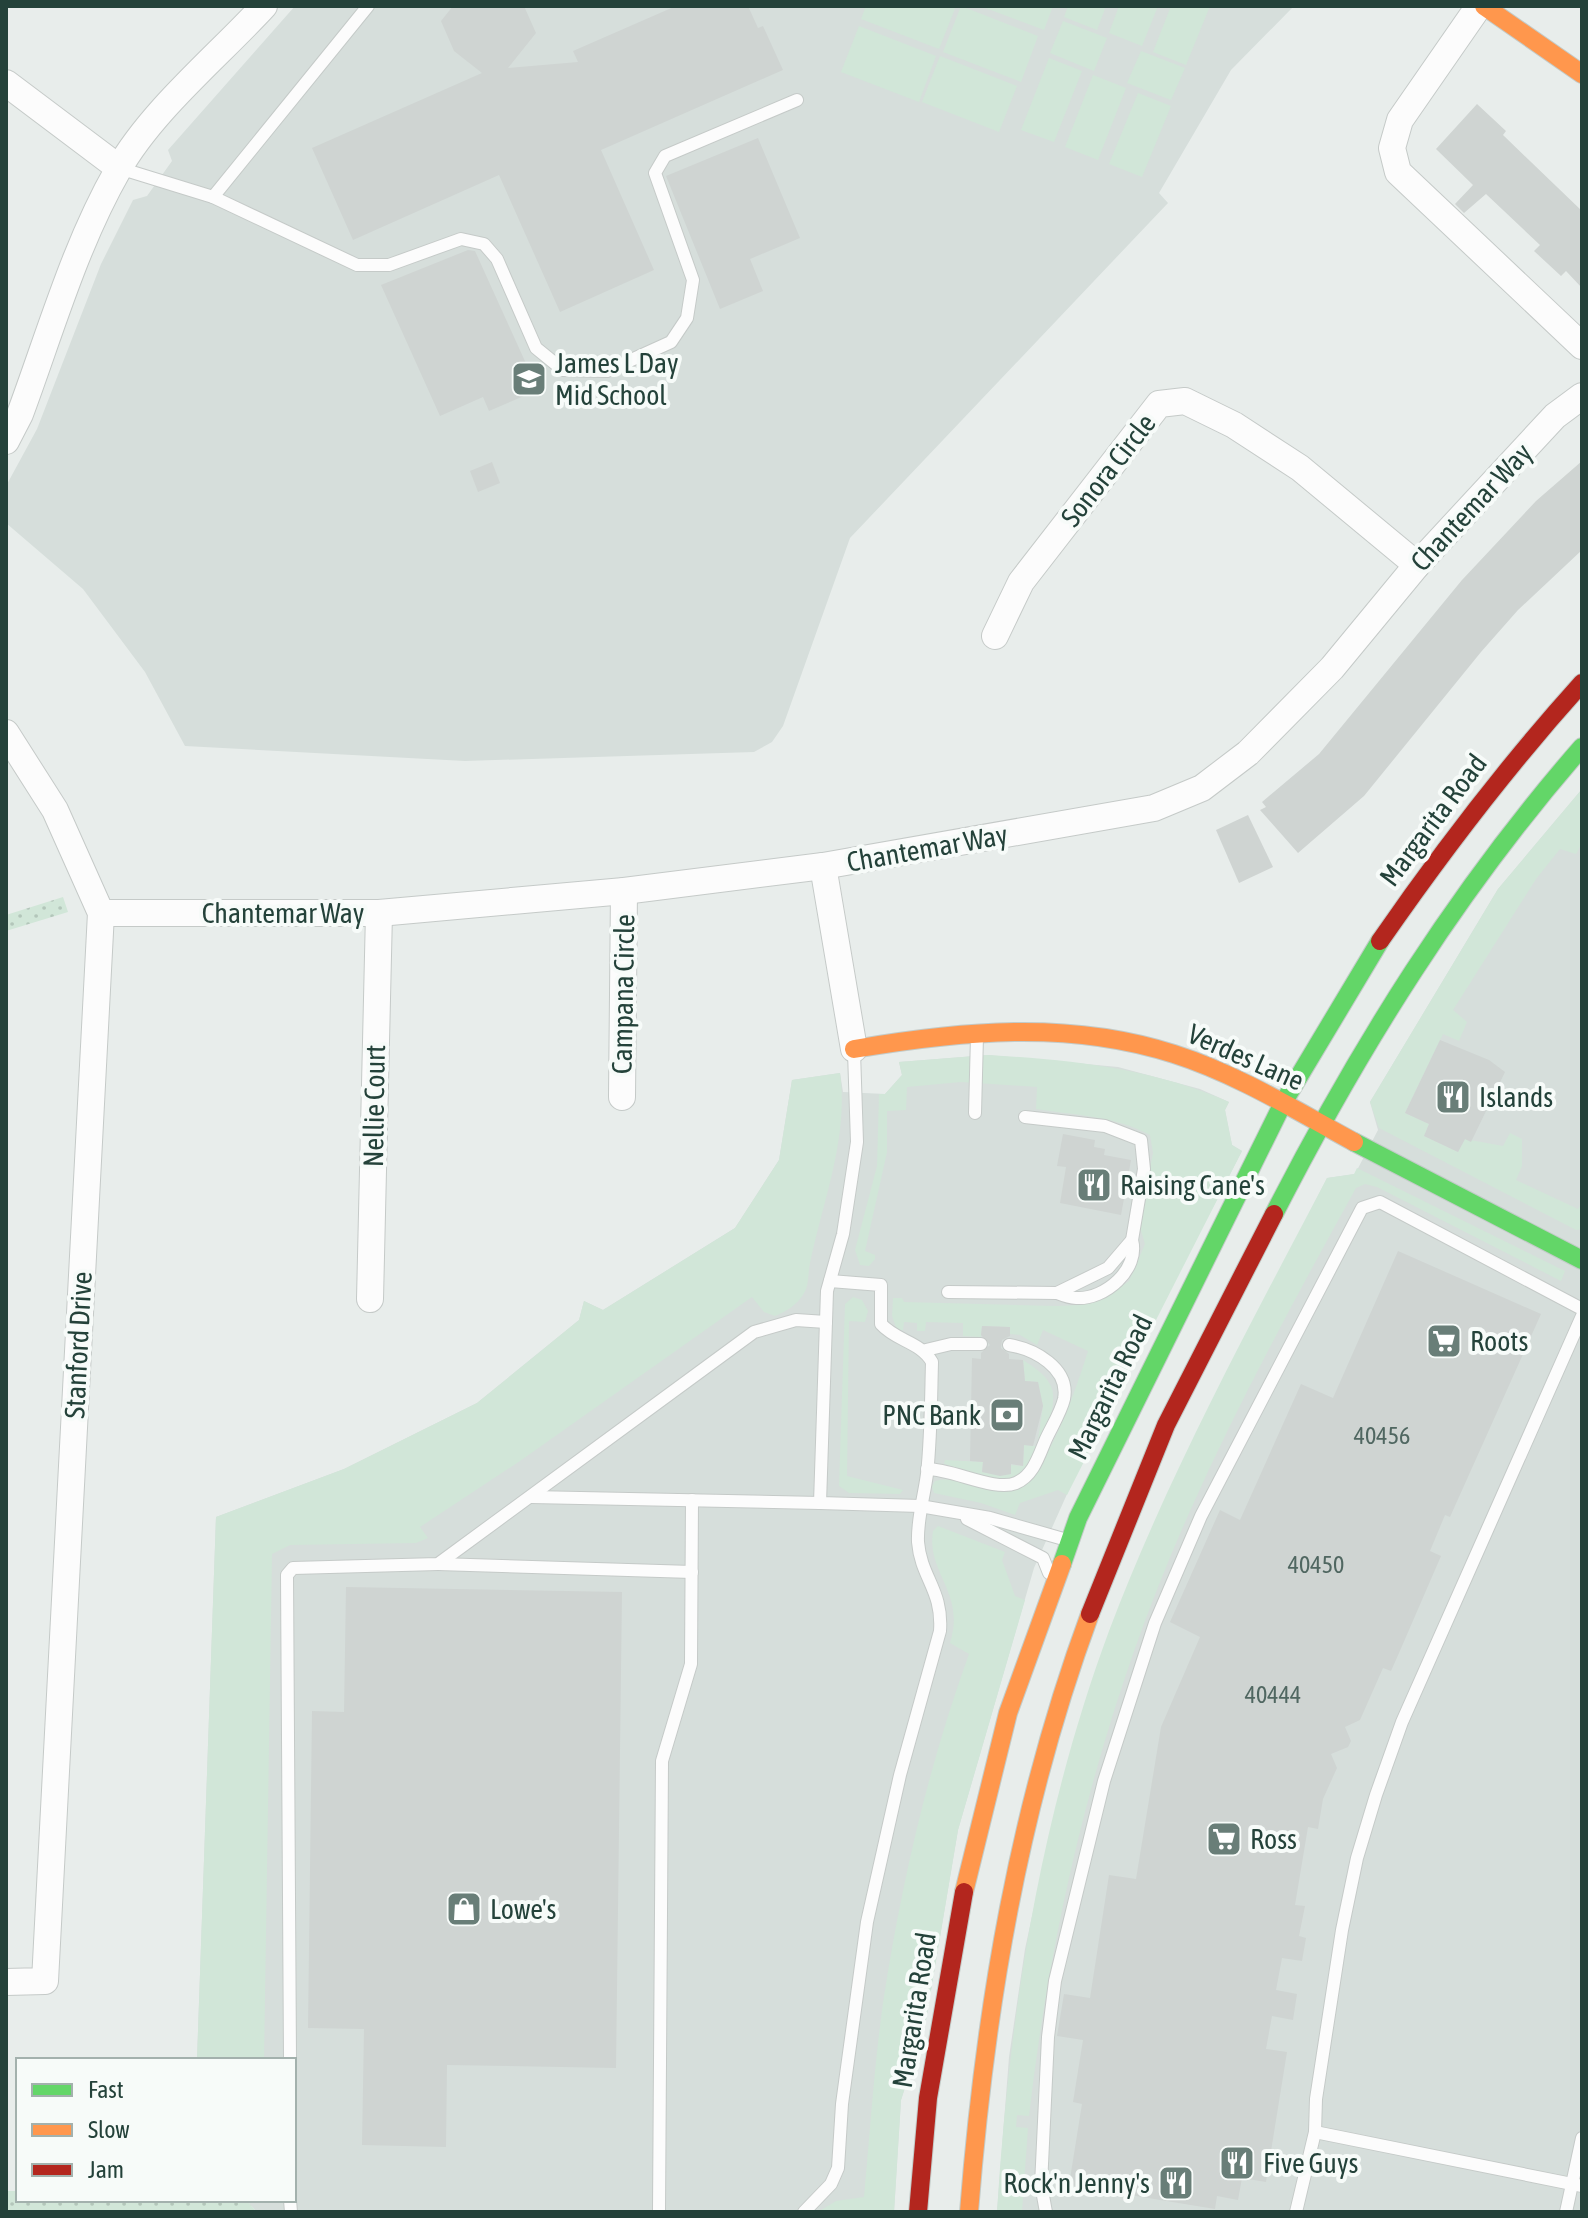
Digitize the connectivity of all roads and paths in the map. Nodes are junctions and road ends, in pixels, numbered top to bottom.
1 (264, 6) edge
2 (368, 6) edge
3 (1481, 6) edge
4 (1508, 12) edge
5 (1582, 74) edge
6 (6, 83) edge
7 (797, 100) dead end
8 (119, 168) junction
9 (213, 197) junction
10 (1582, 346) edge
11 (1582, 396) edge
12 (6, 441) edge
13 (1417, 565) junction
14 (995, 636) dead end
15 (1582, 683) edge
16 (6, 733) edge
17 (1582, 747) edge
18 (823, 866) junction
19 (624, 891) junction
20 (101, 913) junction
21 (379, 913) junction
22 (977, 1033) junction
23 (854, 1049) junction
24 (622, 1097) dead end
25 (1283, 1103) junction
26 (975, 1113) dead end
27 (1025, 1117) dead end
28 (1321, 1122) junction
29 (1582, 1260) edge
30 (830, 1281) junction
31 (948, 1292) dead end
32 (370, 1299) dead end
33 (1582, 1309) edge
34 (1582, 1316) edge
35 (826, 1322) junction
36 (981, 1344) dead end
37 (1009, 1345) dead end
38 (926, 1350) junction
39 (927, 1469) junction
40 (531, 1497) junction
41 (692, 1500) junction
42 (820, 1503) junction
43 (920, 1506) junction
44 (961, 1516) junction
45 (1069, 1541) junction
46 (1086, 1554) dead end
47 (438, 1564) junction
48 (692, 1572) junction
49 (1051, 1588) junction
50 (1037, 1719) dead end
51 (1031, 1794) junction
52 (6, 1982) edge
53 (290, 2058) edge
54 (1315, 2132) junction
55 (1582, 2138) edge
56 (1577, 2185) edge
57 (659, 2212) edge
58 (804, 2212) edge
59 (918, 2212) edge
60 (969, 2212) edge
61 (1046, 2212) edge
62 (1296, 2212) edge
63 (1566, 2212) edge

1 - 8 street
2 - 9 lane
3 - 4 main road
3 - 10 street
4 - 5 main road
6 - 8 street
7 - 9 lane
8 - 9 lane
8 - 12 street
11 - 13 street, Chantemar Way
13 - 14 street, Sonora Circle
13 - 18 street, Chantemar Way
15 - 25 main road, Margarita Road
16 - 20 street, Stanford Drive
17 - 28 main road
18 - 19 street, Chantemar Way
18 - 23 street
19 - 21 street, Chantemar Way
19 - 24 street, Campana Circle
20 - 21 street, Chantemar Way
20 - 52 street, Stanford Drive
21 - 32 street, Nellie Court
22 - 23 main road, Verdes Lane
22 - 25 main road, Verdes Lane
22 - 26 lane
23 - 30 lane
25 - 28 main road, Verdes Lane
25 - 45 main road, Margarita Road
27 - 31 lane
28 - 29 main road, Verdes Lane
28 - 51 main road
30 - 35 lane
30 - 38 lane
33 - 61 lane
34 - 54 lane
35 - 40 lane
35 - 42 lane
36 - 38 lane
37 - 39 lane
38 - 39 lane
39 - 43 lane
40 - 41 lane
40 - 47 lane
41 - 42 lane
41 - 48 lane
42 - 43 lane
43 - 44 lane
43 - 58 lane
44 - 45 lane
44 - 49 lane
45 - 46 main road
45 - 49 main road, Margarita Road
47 - 48 lane
47 - 53 lane
48 - 57 lane
49 - 59 main road, Margarita Road
50 - 51 main road
51 - 60 main road
54 - 56 lane
54 - 62 lane
55 - 56 lane
56 - 63 lane

